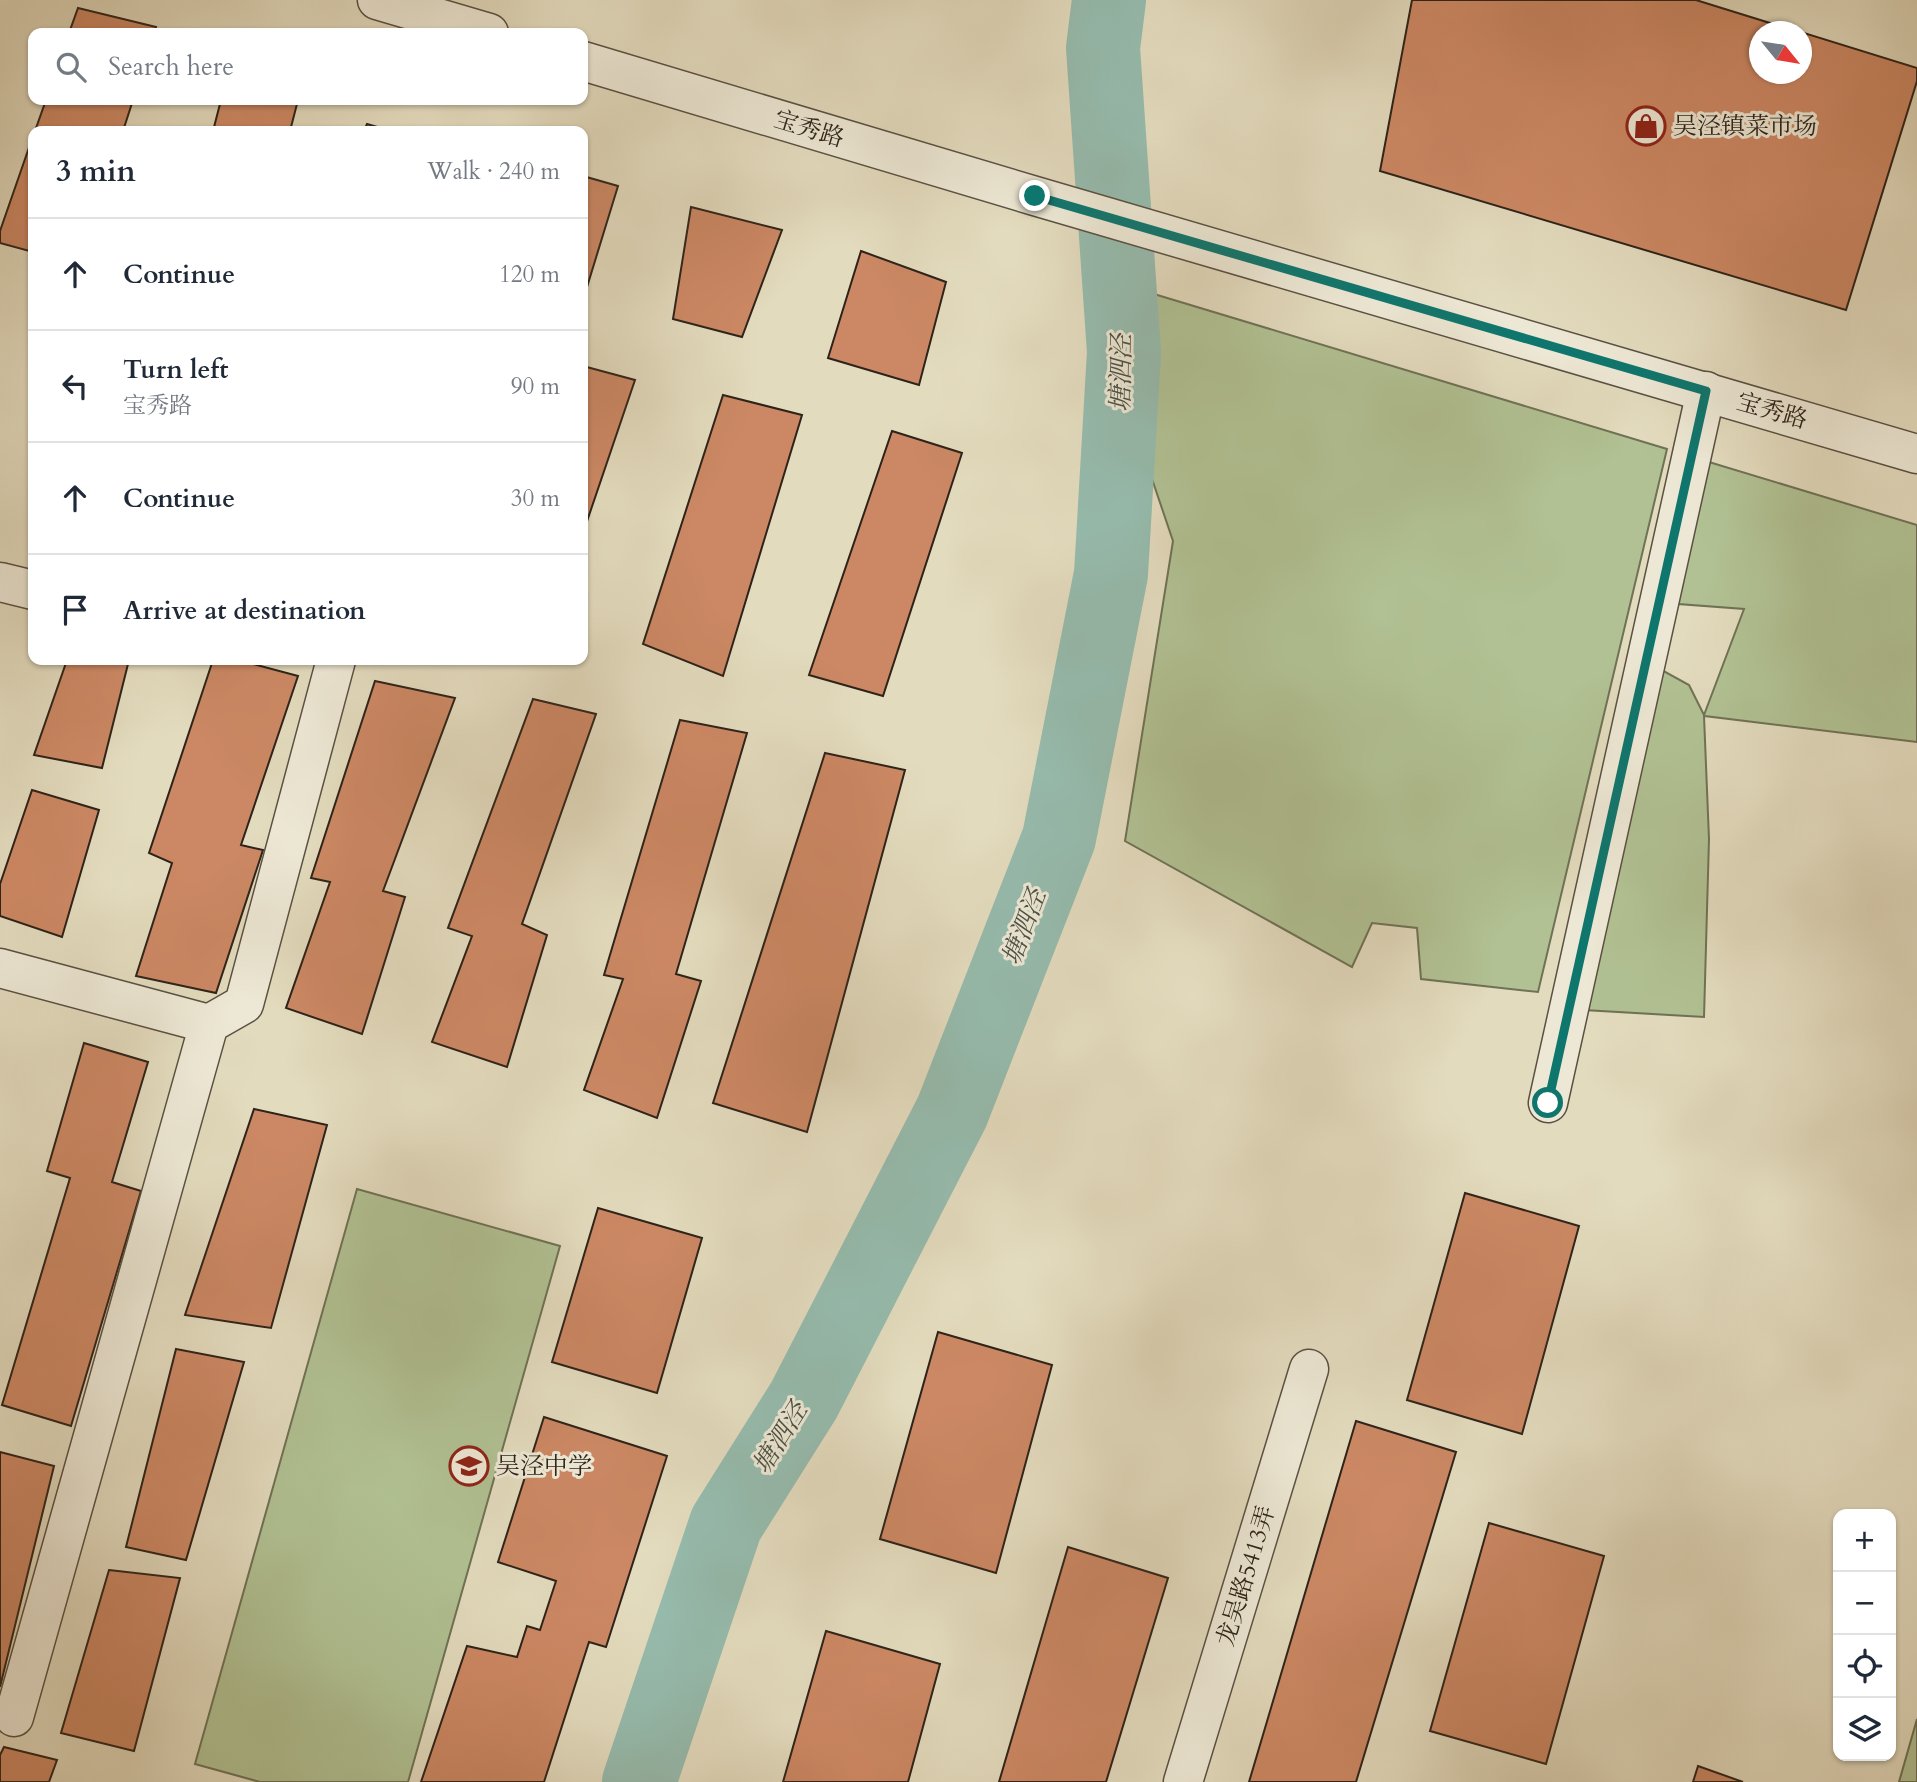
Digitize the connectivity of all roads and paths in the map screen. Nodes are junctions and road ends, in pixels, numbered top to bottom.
1 (377, 0) edge
2 (472, 28) edge
3 (588, 62) edge
4 (1706, 391) junction
5 (1917, 454) edge
6 (0, 582) edge
7 (28, 589) edge
8 (335, 665) edge
9 (0, 968) edge
10 (209, 1024) junction
11 (1548, 1103) dead end
12 (1309, 1369) dead end
13 (14, 1717) dead end
14 (1183, 1782) edge

1 - 2 street
3 - 4 street, 宝秀路
4 - 5 street, 宝秀路
4 - 11 street
6 - 7 street
8 - 10 street
9 - 10 street
10 - 13 street
12 - 14 street, 龙吴路5413弄

